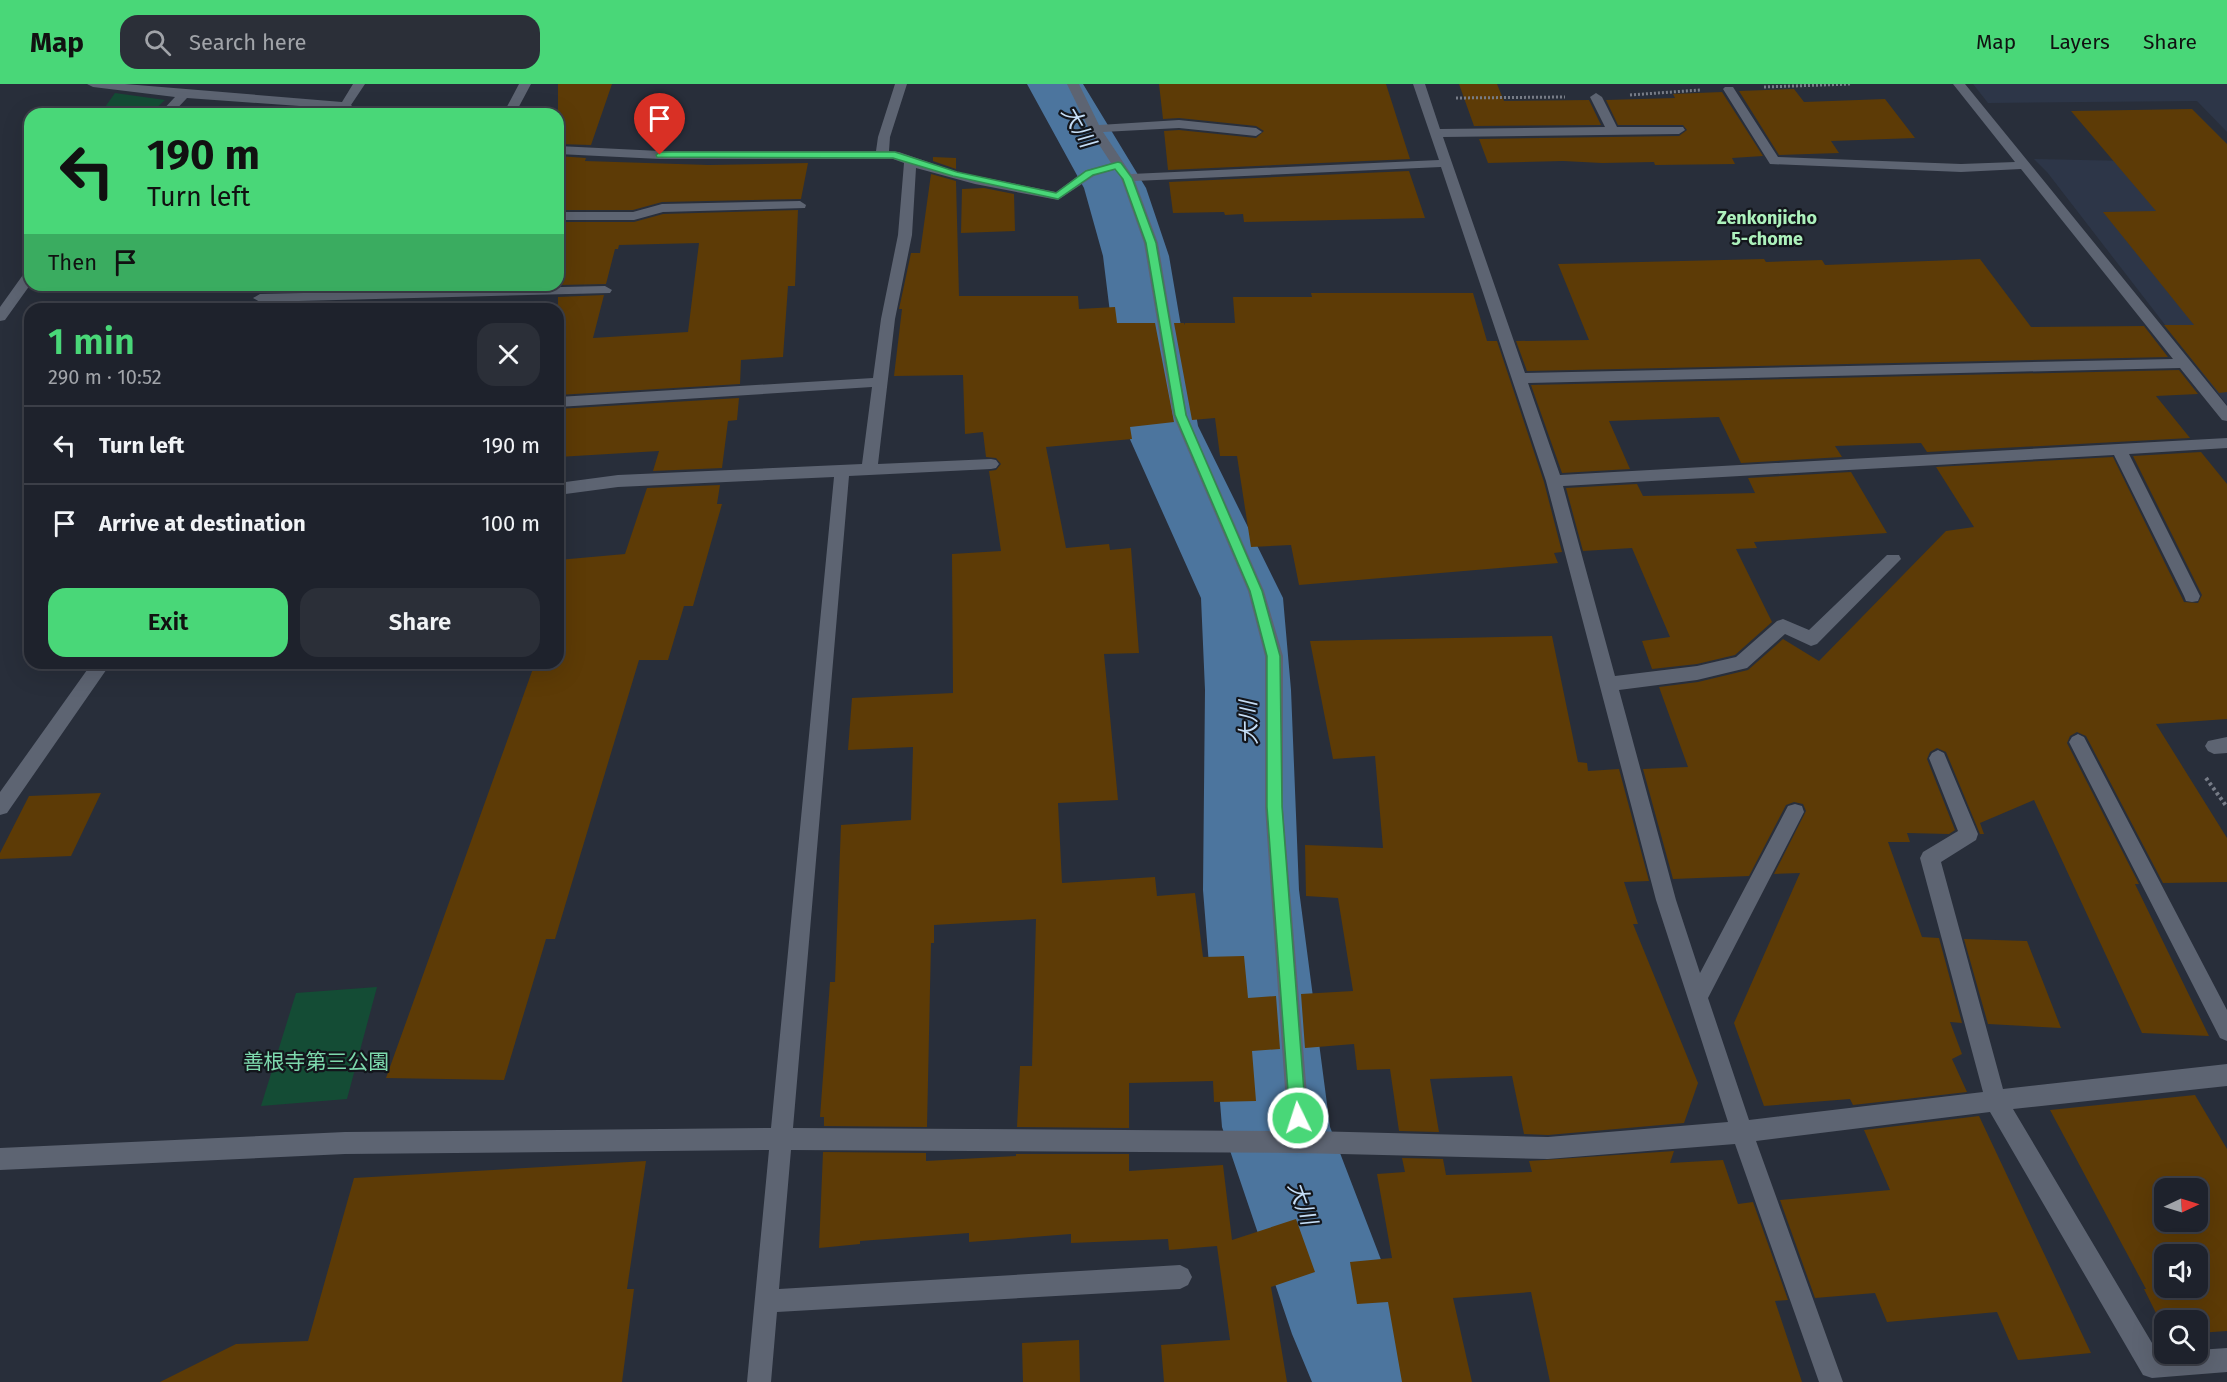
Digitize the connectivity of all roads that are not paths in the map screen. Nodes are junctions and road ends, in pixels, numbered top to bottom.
1 (93, 84) edge
2 (359, 84) edge
3 (525, 84) edge
4 (901, 84) edge
5 (1073, 84) edge
6 (1959, 84) edge
7 (1729, 89) road end
8 (1422, 91) edge
9 (184, 94) junction
10 (1596, 97) road end
11 (248, 99) junction
12 (171, 108) edge
13 (243, 108) edge
14 (331, 108) edge
15 (351, 108) edge
16 (512, 108) edge
17 (1095, 129) junction
18 (1612, 130) junction
19 (1679, 130) dead end
20 (1256, 132) dead end
21 (1436, 132) junction
22 (564, 150) edge
23 (882, 155) junction
24 (910, 162) junction
25 (1446, 163) junction
26 (2024, 165) junction
27 (1123, 172) junction
28 (800, 205) dead end
29 (564, 216) edge
30 (24, 283) edge
31 (605, 290) dead end
32 (556, 291) edge
33 (564, 291) edge
34 (260, 297) edge
35 (0, 317) edge
36 (2184, 363) junction
37 (1519, 378) junction
38 (881, 382) junction
39 (564, 402) edge
40 (2227, 416) edge
41 (2227, 443) edge
42 (2119, 450) junction
43 (991, 464) dead end
44 (842, 471) junction
45 (869, 471) junction
46 (1554, 482) junction
47 (564, 488) edge
48 (1893, 559) dead end
49 (2192, 596) dead end
50 (98, 669) edge
51 (1609, 684) junction
52 (2078, 742) dead end
53 (1938, 758) dead end
54 (0, 807) edge
55 (1795, 812) dead end
56 (1698, 997) junction
57 (2227, 1031) edge
58 (2227, 1075) edge
59 (1995, 1101) junction
60 (1742, 1132) junction
61 (783, 1139) junction
62 (1285, 1142) junction
63 (0, 1160) edge
64 (1180, 1277) dead end
65 (768, 1301) junction
66 (2227, 1360) edge
67 (759, 1382) edge
68 (1831, 1382) edge

1 - 9 street
2 - 15 street
3 - 16 street
4 - 23 street
5 - 17 street
6 - 26 street
7 - 26 street
8 - 21 street
9 - 11 street
9 - 12 street
10 - 18 street
11 - 13 street
11 - 14 street
17 - 20 street
17 - 27 street
18 - 19 street
18 - 21 street
21 - 25 street
22 - 23 street
23 - 24 street
24 - 27 street
24 - 38 street
25 - 27 street
25 - 37 street
26 - 36 street
27 - 62 street
28 - 29 street
30 - 35 street
31 - 33 street
32 - 34 street
36 - 37 street
36 - 40 street
37 - 46 street
38 - 39 street
38 - 45 street
41 - 42 street
42 - 46 street
42 - 49 street
43 - 45 street
44 - 45 street
44 - 47 street
44 - 61 street
46 - 51 street
48 - 51 street
50 - 54 street
51 - 56 street
52 - 57 street
53 - 59 street
55 - 56 street
56 - 60 street
58 - 59 street
59 - 60 street
59 - 66 street
60 - 62 street
60 - 68 street
61 - 62 street
61 - 63 street
61 - 65 street
64 - 65 street
65 - 67 street

